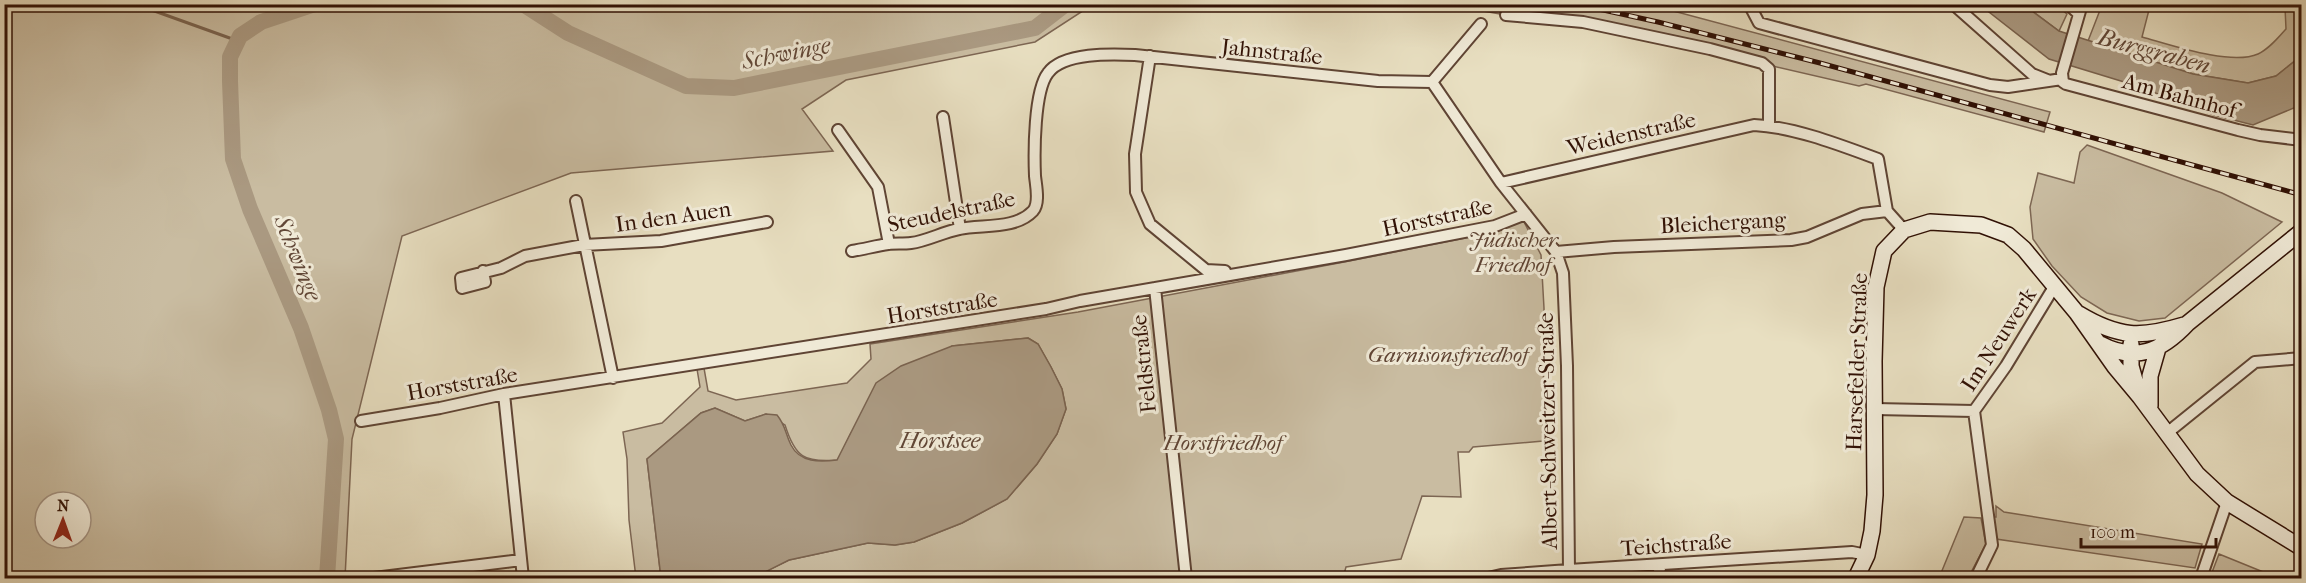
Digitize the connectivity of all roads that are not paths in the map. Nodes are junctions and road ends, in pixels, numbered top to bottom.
1 (1749, 4) edge
2 (1953, 4) edge
3 (2068, 4) edge
4 (2081, 9) edge
5 (1506, 15) dead end
6 (1481, 24) dead end
7 (1108, 54) joint
8 (1150, 56) junction
9 (2063, 74) junction
10 (2047, 80) junction
11 (1432, 82) junction
12 (943, 117) dead end
13 (1769, 126) junction
14 (838, 130) dead end
15 (2301, 140) edge
16 (1501, 183) junction
17 (576, 201) dead end
18 (1887, 211) junction
19 (1526, 214) junction
20 (767, 222) dead end
21 (960, 229) junction
22 (1904, 230) junction
23 (2301, 231) edge
24 (889, 244) junction
25 (584, 245) junction
26 (852, 251) dead end
27 (1556, 252) junction
28 (483, 271) dead end
29 (1244, 272) junction
30 (2054, 287) junction
31 (1155, 288) junction
32 (2077, 313) junction
33 (2188, 323) junction
34 (2130, 335) junction
35 (2158, 348) junction
36 (2122, 358) junction
37 (2301, 358) edge
38 (613, 378) junction
39 (504, 394) junction
40 (1875, 409) junction
41 (2150, 409) junction
42 (1974, 411) junction
43 (361, 421) dead end
44 (2167, 433) junction
45 (2228, 502) junction
46 (2301, 548) edge
47 (1866, 555) junction
48 (521, 560) junction
49 (1661, 565) junction
50 (1569, 570) junction
51 (374, 578) edge
52 (523, 579) edge
53 (1186, 579) edge
54 (1488, 579) edge
55 (1657, 579) edge
56 (1856, 579) edge
57 (1976, 579) edge
58 (2201, 579) edge

1 - 10 street
2 - 10 street
3 - 4 street
4 - 9 street
5 - 13 street
6 - 11 street
7 - 8 street, Jahnstraße
7 - 21 street, Steudelstraße
8 - 11 street, Jahnstraße
8 - 29 street
9 - 10 street
9 - 15 street, Am Bahnhof
11 - 16 street, Albert-Schweitzer-Straße
12 - 21 street
13 - 16 street, Weidenstraße
13 - 18 street, Weidenstraße
14 - 24 street
16 - 19 street, Albert-Schweitzer-Straße
17 - 25 street
18 - 22 street
18 - 27 street, Bleichergang
19 - 27 street, Albert-Schweitzer-Straße
19 - 29 street, Horststraße
20 - 25 street, In den Auen
21 - 24 street, Steudelstraße
22 - 30 main road
22 - 40 main road, Harsefelder Straße
23 - 33 main road
24 - 26 street, Steudelstraße
25 - 28 street, In den Auen
25 - 38 street
27 - 50 street, Albert-Schweitzer-Straße
29 - 31 street, Horststraße
30 - 32 main road
30 - 42 street, Im Neuwerk
31 - 38 street, Horststraße
31 - 53 street, Feldstraße
32 - 34 main road
32 - 36 main road
33 - 34 main road
33 - 35 main road
34 - 36 main road
35 - 36 main road
35 - 41 main road
36 - 41 main road
37 - 44 street
38 - 39 street, Horststraße
39 - 43 street, Horststraße
39 - 48 street
40 - 42 street, Im Neuwerk
40 - 47 main road, Harsefelder Straße
41 - 44 main road
42 - 57 street, Im Neuwerk
44 - 45 main road
45 - 46 main road
45 - 58 street
47 - 49 street, Teichstraße
47 - 56 main road, Harsefelder Straße
48 - 51 street
48 - 52 street
49 - 50 street, Teichstraße
49 - 55 street
50 - 54 street, Teichstraße

